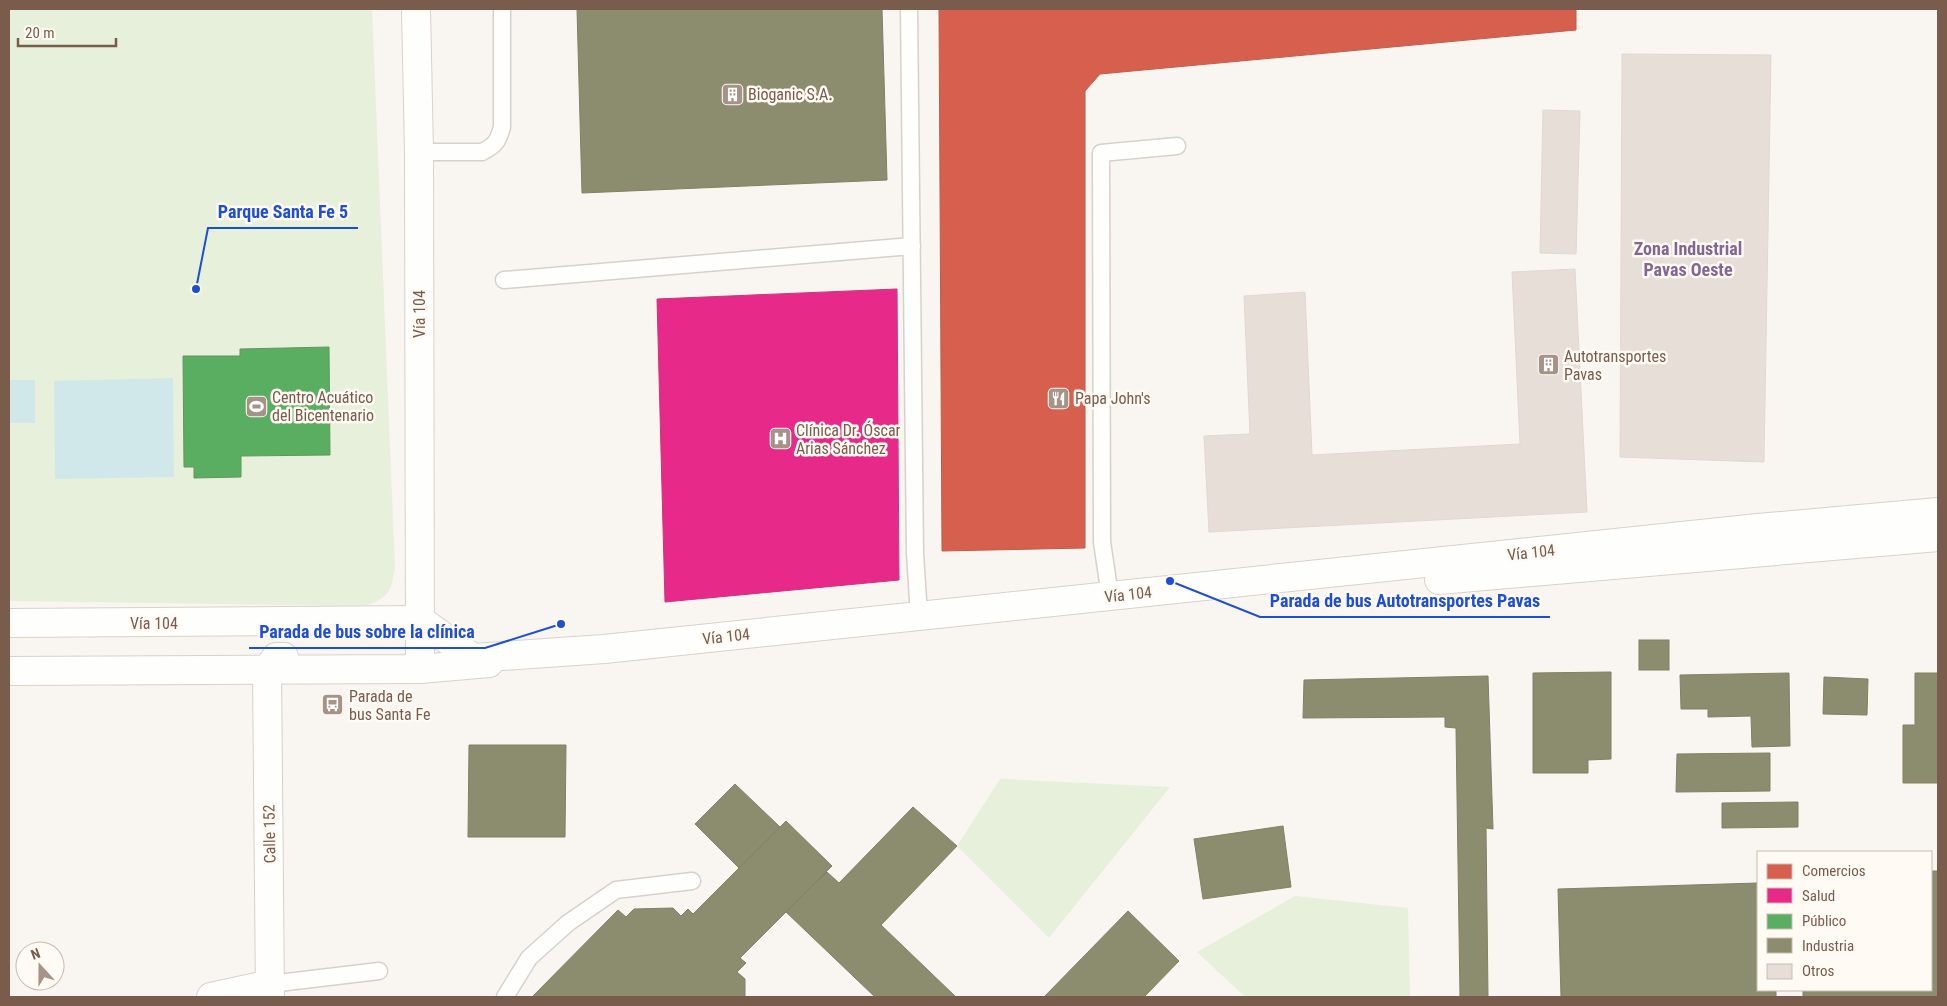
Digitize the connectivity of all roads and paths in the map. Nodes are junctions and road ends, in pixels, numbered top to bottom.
1 (416, 9) edge
2 (502, 9) edge
3 (909, 9) edge
4 (1177, 146) dead end
5 (419, 152) junction
6 (912, 246) junction
7 (504, 280) dead end
8 (1938, 512) edge
9 (1938, 537) edge
10 (1110, 596) junction
11 (919, 616) junction
12 (420, 620) junction
13 (9, 624) edge
14 (473, 658) junction
15 (420, 664) junction
16 (267, 670) junction
17 (9, 671) edge
18 (692, 881) dead end
19 (379, 970) dead end
20 (270, 990) edge
21 (211, 997) edge
22 (505, 997) edge

1 - 5 main road, Vía 104
2 - 5 lane
3 - 6 lane
4 - 10 lane
5 - 12 main road, Vía 104
6 - 7 lane
6 - 11 lane
8 - 10 main road, Vía 104
9 - 15 main road, Vía 104
10 - 11 main road, Vía 104
11 - 14 main road, Vía 104
12 - 13 main road, Vía 104
12 - 14 main road
12 - 15 main road, Vía 104
14 - 15 main road, Vía 104
15 - 16 main road, Vía 104
16 - 17 main road, Vía 104
16 - 20 main road, Calle 152
18 - 22 lane
19 - 20 lane
20 - 21 main road

